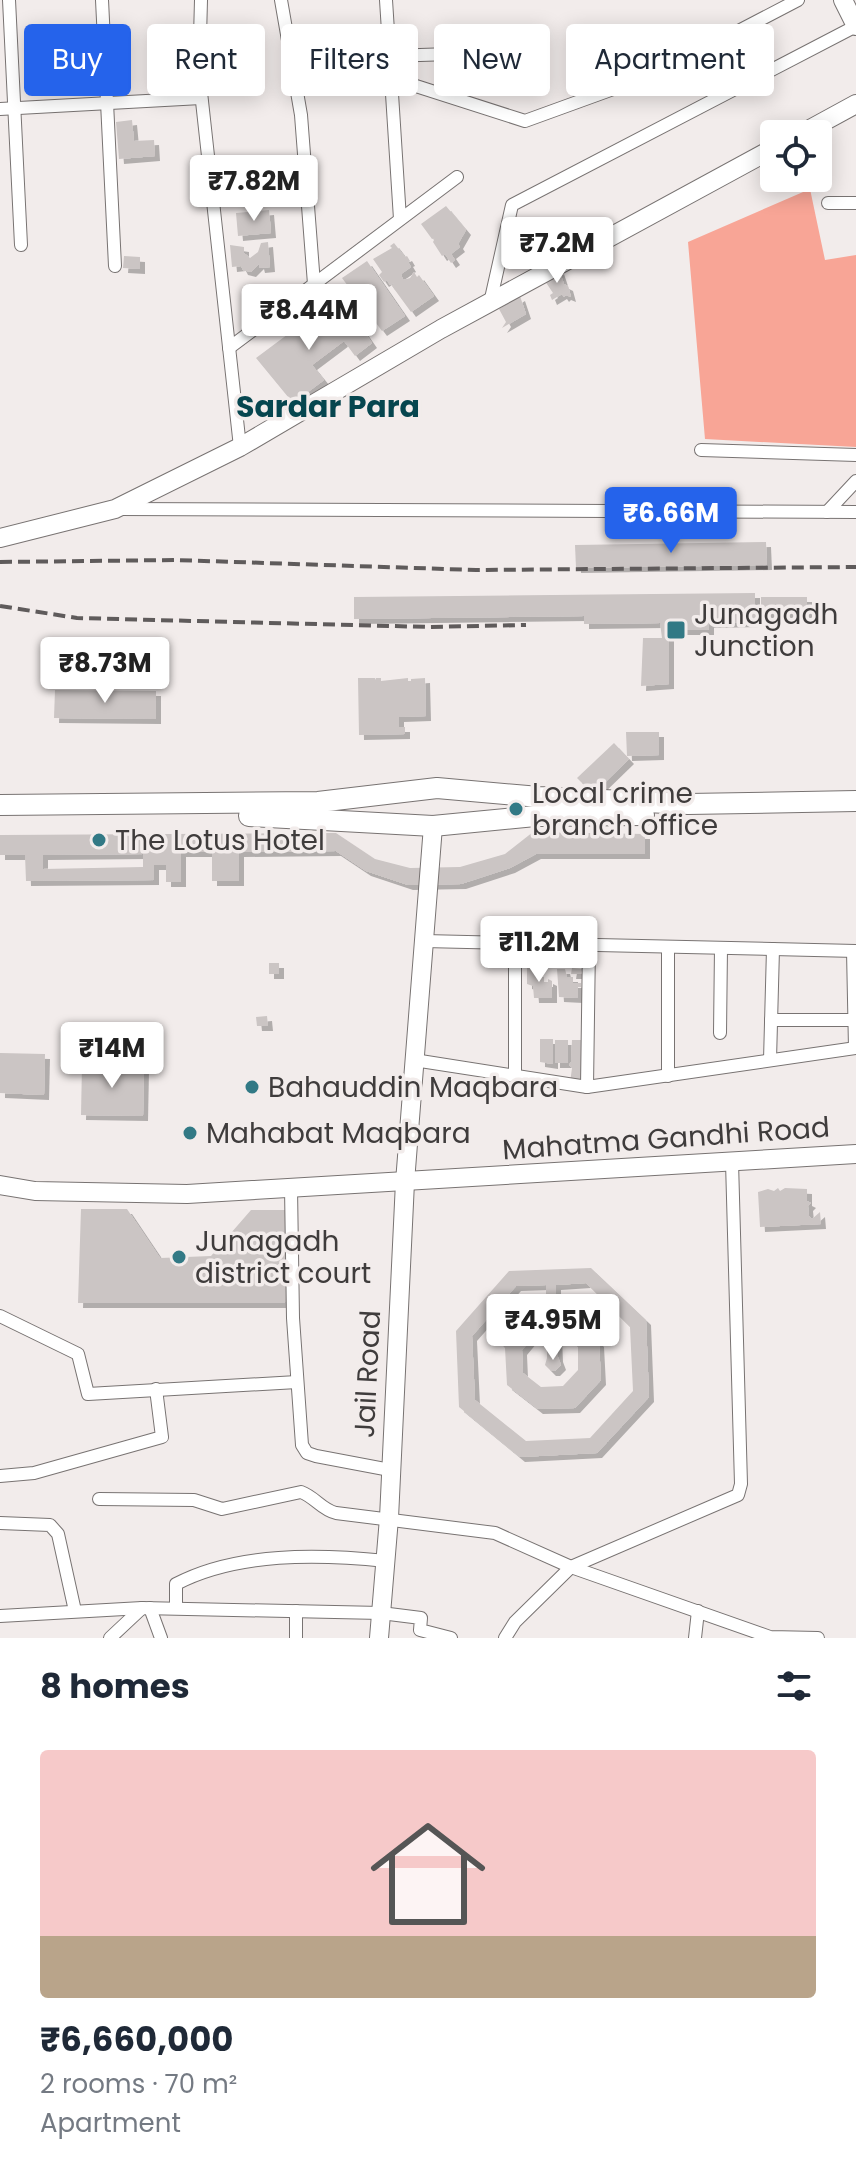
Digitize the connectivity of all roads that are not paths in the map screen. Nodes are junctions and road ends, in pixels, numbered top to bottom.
1 (9, 0) edge
2 (102, 0) edge
3 (201, 0) edge
4 (281, 0) edge
5 (386, 0) edge
6 (798, 0) edge
7 (843, 0) edge
8 (388, 24) edge
9 (856, 26) edge
10 (418, 87) edge
11 (392, 96) edge
12 (201, 98) junction
13 (107, 103) junction
14 (856, 104) edge
15 (6, 109) edge
16 (827, 120) edge
17 (760, 156) edge
18 (457, 177) dead end
19 (828, 203) dead end
20 (856, 203) edge
21 (400, 219) junction
22 (21, 245) dead end
23 (115, 266) dead end
24 (314, 284) junction
25 (490, 303) junction
26 (229, 348) junction
27 (240, 447) junction
28 (701, 450) dead end
29 (856, 455) edge
30 (856, 481) edge
31 (115, 509) junction
32 (827, 512) junction
33 (856, 512) edge
34 (0, 538) edge
35 (466, 791) junction
36 (377, 795) junction
37 (856, 801) edge
38 (0, 805) edge
39 (856, 811) edge
40 (0, 816) edge
41 (377, 821) junction
42 (466, 824) junction
43 (433, 826) junction
44 (424, 941) junction
45 (515, 943) junction
46 (589, 945) junction
47 (668, 947) junction
48 (721, 948) junction
49 (773, 949) junction
50 (854, 951) edge
51 (771, 1020) junction
52 (854, 1020) edge
53 (720, 1033) dead end
54 (855, 1048) edge
55 (414, 1060) junction
56 (770, 1060) junction
57 (515, 1076) junction
58 (668, 1076) junction
59 (587, 1087) junction
60 (856, 1154) edge
61 (732, 1162) junction
62 (405, 1182) junction
63 (0, 1185) edge
64 (291, 1188) junction
65 (0, 1316) edge
66 (297, 1382) junction
67 (156, 1389) junction
68 (390, 1470) junction
69 (0, 1476) edge
70 (99, 1499) dead end
71 (389, 1518) junction
72 (0, 1523) edge
73 (386, 1561) junction
74 (571, 1567) junction
75 (146, 1608) junction
76 (176, 1608) junction
77 (75, 1611) junction
78 (296, 1611) junction
79 (698, 1611) junction
80 (381, 1613) junction
81 (0, 1616) edge
82 (110, 1638) edge
83 (161, 1638) edge
84 (296, 1638) edge
85 (379, 1638) edge
86 (451, 1638) edge
87 (505, 1638) edge
88 (695, 1638) edge
89 (818, 1638) edge

1 - 15 street
2 - 13 street
3 - 12 street
4 - 24 street
5 - 8 street
6 - 10 street
7 - 9 street
9 - 25 street
11 - 21 street
12 - 13 street
12 - 26 street
13 - 15 street
13 - 23 street
14 - 16 street
15 - 22 street
17 - 25 street
18 - 21 street
19 - 20 street
21 - 24 street
24 - 26 street
25 - 27 street
26 - 27 street
27 - 31 street
28 - 29 street
30 - 32 street
31 - 32 street
31 - 34 street
32 - 33 street
35 - 36 main road
35 - 37 main road
35 - 42 main road
36 - 38 main road
36 - 41 main road
39 - 42 main road
40 - 41 main road
41 - 43 main road
42 - 43 main road
43 - 44 street, Jail Road
44 - 45 street
44 - 55 street, Jail Road
45 - 46 street
45 - 57 street
46 - 47 street
46 - 59 street
47 - 48 street
47 - 58 street
48 - 49 street
48 - 53 street
49 - 50 street
49 - 51 street
50 - 52 street
51 - 52 street
51 - 56 street
52 - 54 street
54 - 56 street
55 - 57 street
55 - 62 street, Jail Road
56 - 58 street
57 - 59 street
58 - 59 street
60 - 61 street, Mahatma Gandhi Road
61 - 62 street, Mahatma Gandhi Road
61 - 74 street
62 - 64 street, Mahatma Gandhi Road
62 - 68 street, Jail Road
63 - 64 street, Mahatma Gandhi Road
64 - 66 street
65 - 67 street
66 - 67 street
66 - 68 street
67 - 69 street
68 - 71 street, Jail Road
70 - 71 street
71 - 73 street, Jail Road
71 - 74 street
72 - 77 street
73 - 76 street
73 - 80 street, Jail Road
74 - 79 street
74 - 87 street
75 - 76 street
75 - 77 street
75 - 82 street
75 - 83 street
76 - 78 street
77 - 81 street
78 - 80 street
78 - 84 street
79 - 88 street
79 - 89 street
80 - 85 street, Jail Road
80 - 86 street

